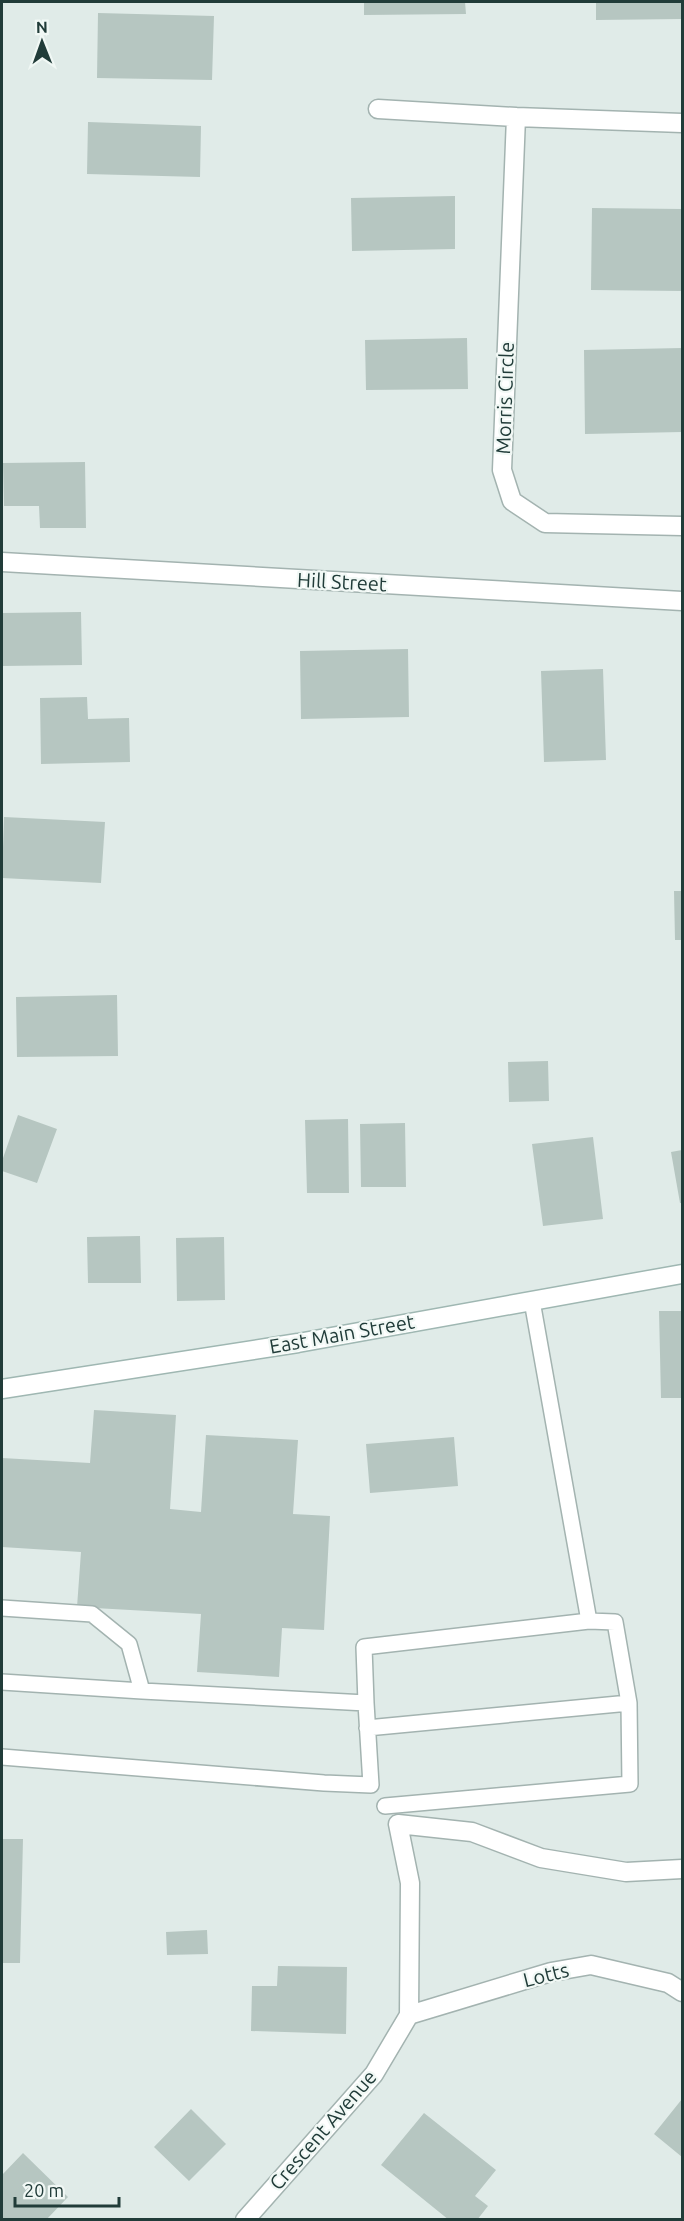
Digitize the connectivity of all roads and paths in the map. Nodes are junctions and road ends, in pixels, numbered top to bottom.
1 (378, 109) dead end
2 (516, 117) junction
3 (682, 123) edge
4 (682, 526) edge
5 (2, 562) edge
6 (682, 601) edge
7 (682, 1274) edge
8 (532, 1301) junction
9 (2, 1389) edge
10 (2, 1608) edge
11 (589, 1621) junction
12 (2, 1682) edge
13 (142, 1691) junction
14 (366, 1703) junction
15 (629, 1703) junction
16 (367, 1728) junction
17 (2, 1757) edge
18 (371, 1785) junction
19 (385, 1806) junction
20 (398, 1824) junction
21 (682, 1869) edge
22 (682, 1992) edge
23 (409, 2015) junction
24 (245, 2220) edge

1 - 2 street
2 - 3 street
2 - 4 street, Morris Circle
5 - 6 street, Hill Street
7 - 8 street, East Main Street
8 - 9 street, East Main Street
8 - 11 lane
10 - 13 lane
11 - 14 lane
11 - 15 lane
12 - 13 lane
13 - 14 lane
14 - 16 lane
15 - 16 lane
15 - 19 lane
16 - 18 lane
17 - 18 lane
18 - 19 lane
19 - 20 lane
20 - 21 street
20 - 23 street
22 - 23 street, Lotts
23 - 24 street, Crescent Avenue

